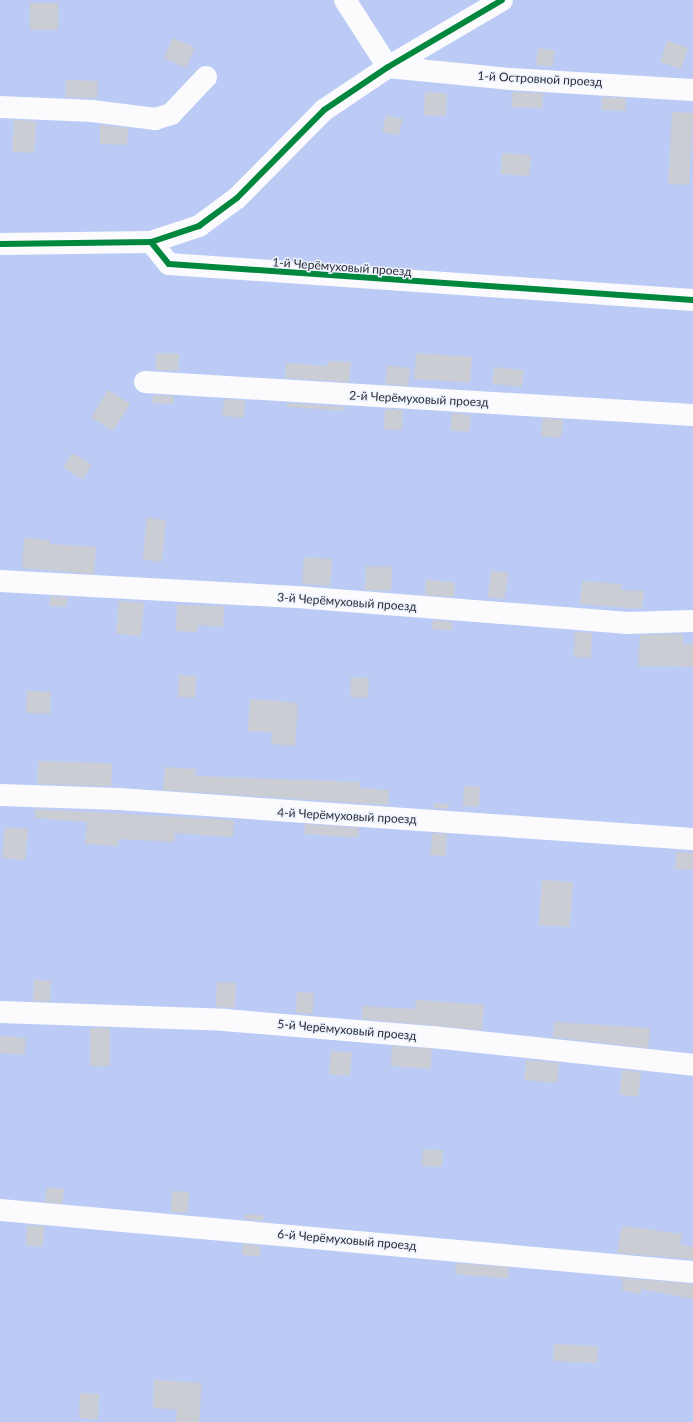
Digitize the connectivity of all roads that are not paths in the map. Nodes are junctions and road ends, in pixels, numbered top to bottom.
1 (345, 0) edge
2 (502, 0) edge
3 (388, 67) junction
4 (206, 77) dead end
5 (693, 90) edge
6 (0, 107) edge
7 (151, 242) junction
8 (0, 244) edge
9 (693, 300) edge
10 (145, 382) dead end
11 (693, 415) edge
12 (0, 581) edge
13 (693, 622) edge
14 (0, 795) edge
15 (693, 839) edge
16 (0, 1012) edge
17 (693, 1065) edge
18 (0, 1210) edge
19 (693, 1272) edge

1 - 3 street
2 - 3 street
3 - 5 street, 1-й Островной проезд
3 - 7 street
4 - 6 street
7 - 8 street
7 - 9 street, 1-й Черёмуховый проезд
10 - 11 street, 2-й Черёмуховый проезд
12 - 13 street, 3-й Черёмуховый проезд
14 - 15 street, 4-й Черёмуховый проезд
16 - 17 street, 5-й Черёмуховый проезд
18 - 19 street, 6-й Черёмуховый проезд

